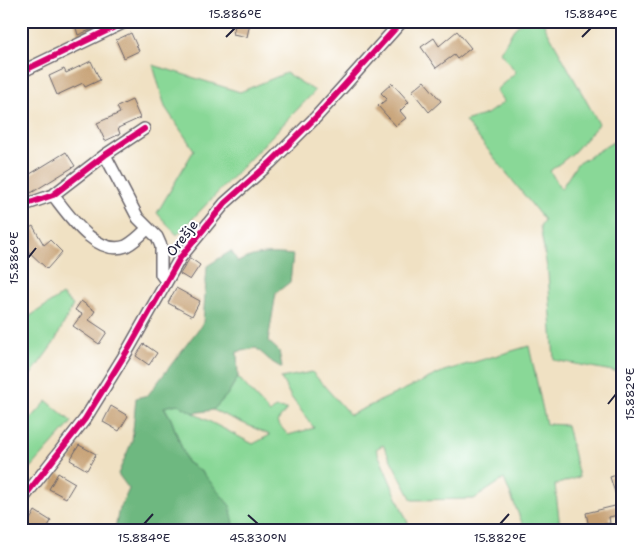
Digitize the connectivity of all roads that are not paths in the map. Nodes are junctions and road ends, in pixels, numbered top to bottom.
1 (127, 21) edge
2 (402, 21) edge
3 (21, 72) edge
4 (144, 129) dead end
5 (104, 155) junction
6 (53, 195) junction
7 (30, 203) dead end
8 (147, 229) junction
9 (166, 281) junction
10 (21, 501) edge

1 - 3 street
2 - 9 street, Orešje
4 - 5 street
5 - 6 street
5 - 8 street
6 - 7 street
6 - 8 street
8 - 9 street
9 - 10 street, Orešje

